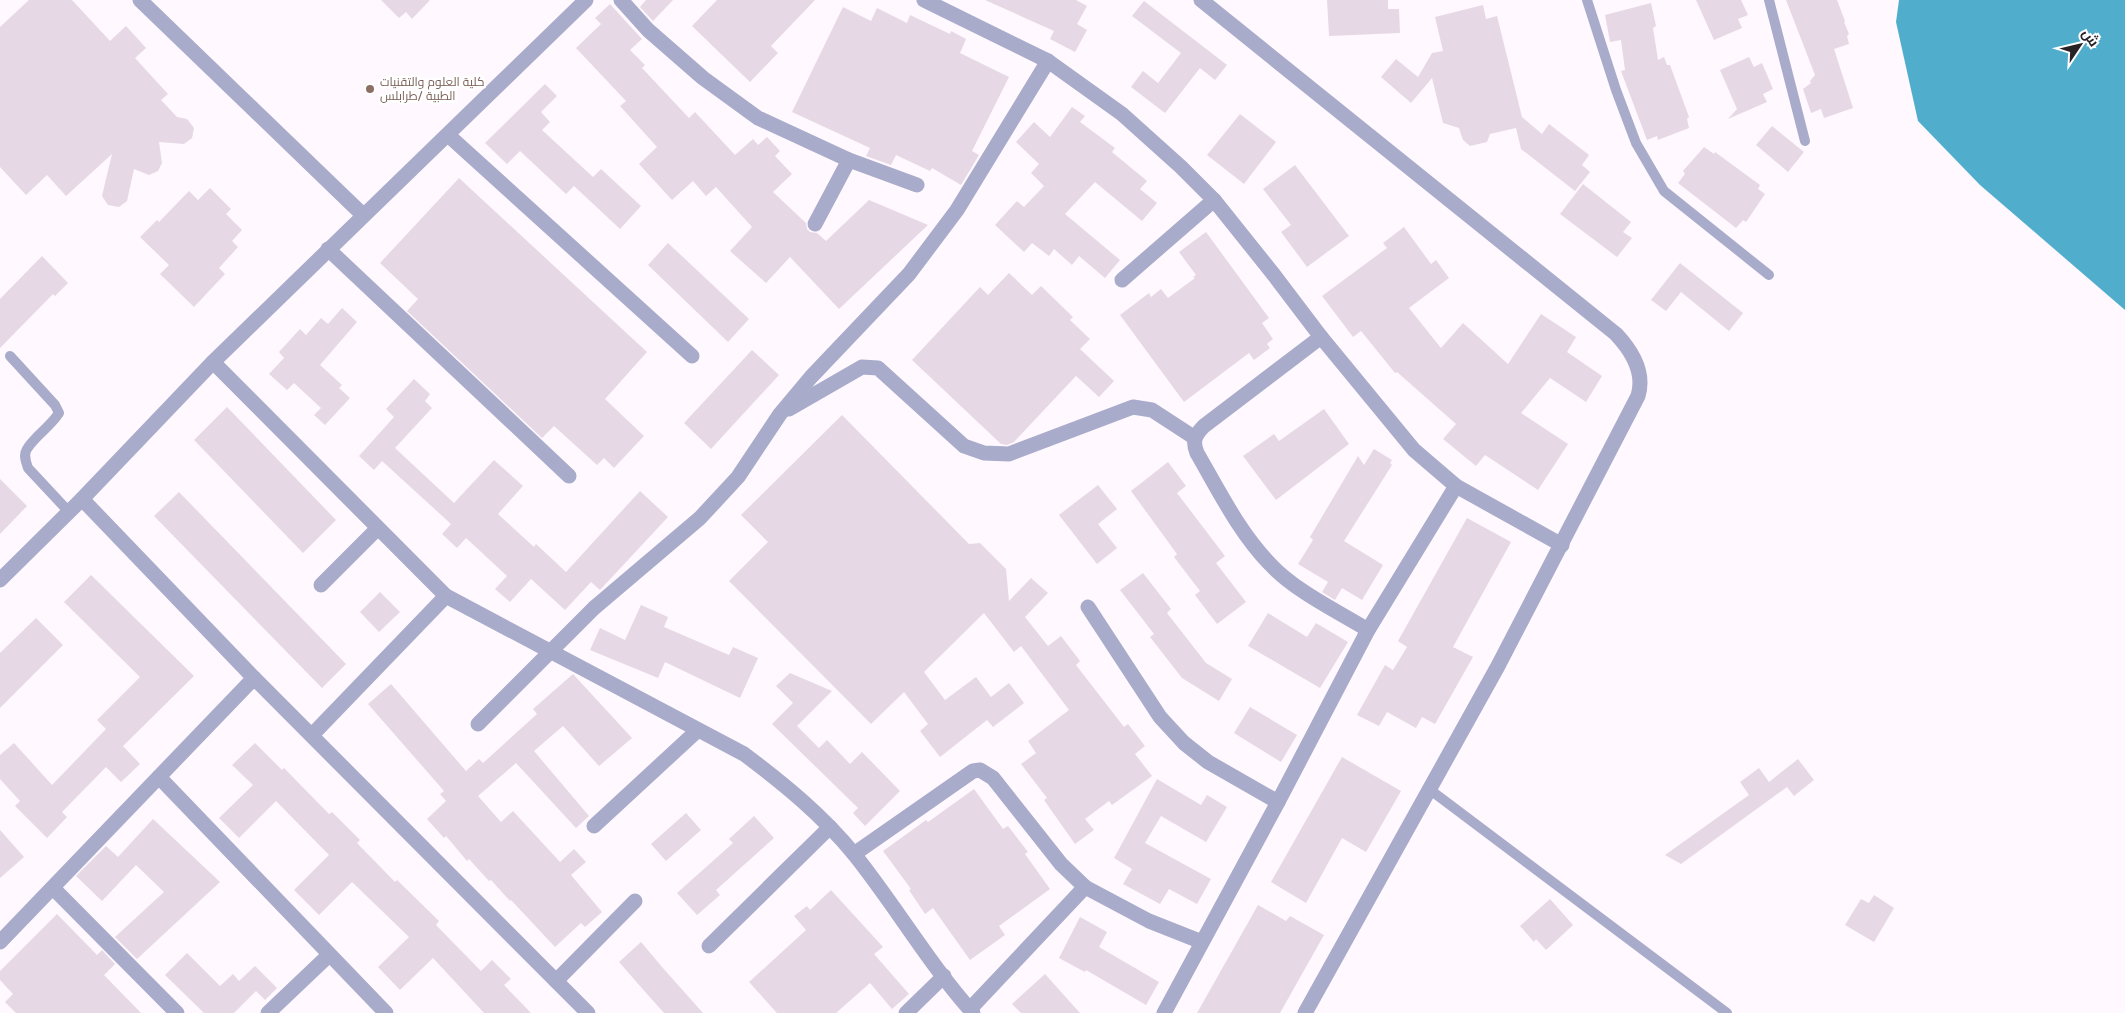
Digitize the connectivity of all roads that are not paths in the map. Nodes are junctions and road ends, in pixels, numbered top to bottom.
1 (140, 0) edge
2 (586, 0) edge
3 (621, 0) edge
4 (924, 0) edge
5 (1201, 0) edge
6 (1587, 0) edge
7 (1769, 0) edge
8 (1048, 61) junction
9 (448, 135) junction
10 (1805, 140) dead end
11 (849, 160) junction
12 (918, 185) dead end
13 (1214, 200) junction
14 (363, 215) junction
15 (815, 224) dead end
16 (328, 249) junction
17 (1769, 274) dead end
18 (1122, 280) dead end
19 (1322, 337) junction
20 (10, 356) dead end
21 (692, 356) dead end
22 (213, 362) junction
23 (780, 414) junction
24 (1195, 438) junction
25 (569, 476) dead end
26 (1456, 486) junction
27 (82, 499) junction
28 (69, 512) junction
29 (377, 529) junction
30 (1562, 545) junction
31 (0, 580) edge
32 (321, 585) dead end
33 (446, 596) junction
34 (1088, 607) dead end
35 (1368, 630) junction
36 (550, 651) junction
37 (254, 678) junction
38 (478, 724) dead end
39 (698, 730) junction
40 (312, 735) junction
41 (159, 777) junction
42 (1428, 789) junction
43 (1278, 802) junction
44 (594, 826) dead end
45 (830, 827) junction
46 (854, 854) junction
47 (1085, 887) junction
48 (53, 888) junction
49 (635, 901) dead end
50 (0, 942) edge
51 (1202, 942) junction
52 (709, 946) dead end
53 (329, 955) junction
54 (944, 976) junction
55 (556, 981) junction
56 (971, 1011) edge
57 (177, 1013) edge
58 (268, 1013) edge
59 (386, 1013) edge
60 (588, 1013) edge
61 (906, 1013) edge
62 (1164, 1013) edge
63 (1305, 1013) edge
64 (1727, 1013) edge

1 - 14 street
2 - 9 street
3 - 11 street
4 - 8 street
5 - 30 street
6 - 17 lane
7 - 10 lane
8 - 13 street
8 - 23 street
9 - 14 street
9 - 21 street
11 - 12 street
11 - 15 street
13 - 18 street
13 - 19 street
14 - 16 street
16 - 22 street
16 - 25 street
19 - 24 street
19 - 26 street
20 - 28 lane
22 - 27 street
22 - 29 street
23 - 24 street
23 - 36 street
24 - 35 street
26 - 30 street
26 - 35 street
27 - 28 street
27 - 37 street
28 - 31 street
29 - 32 street
29 - 33 street
30 - 42 street
33 - 36 street
33 - 40 street
34 - 43 street
35 - 43 street
36 - 38 street
36 - 39 street
37 - 40 street
37 - 41 street
39 - 44 street
39 - 45 street
40 - 55 street
41 - 48 street
41 - 53 street
42 - 63 street
42 - 64 lane
43 - 51 street
45 - 46 street
45 - 52 street
46 - 47 street
46 - 54 street
47 - 51 street
47 - 56 street
48 - 50 street
48 - 57 street
49 - 55 street
51 - 62 street
53 - 58 street
53 - 59 street
54 - 56 street
54 - 61 street
55 - 60 street

